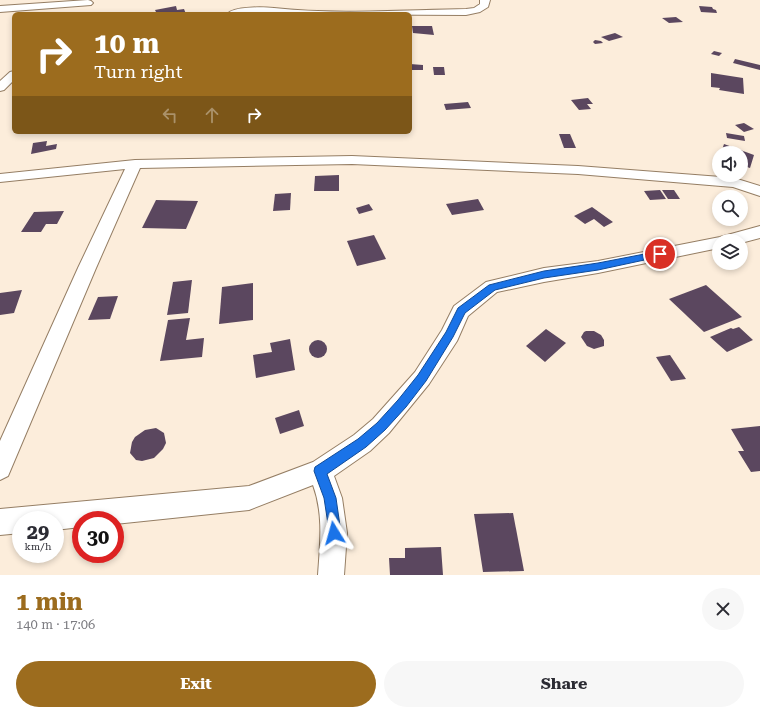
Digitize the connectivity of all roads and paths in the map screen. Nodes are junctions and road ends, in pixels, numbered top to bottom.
1 (485, 0) edge
2 (90, 2) edge
3 (261, 5) edge
4 (0, 9) edge
5 (79, 12) edge
6 (238, 12) edge
7 (287, 12) edge
8 (412, 13) edge
9 (12, 76) edge
10 (0, 86) edge
11 (135, 164) junction
12 (0, 178) edge
13 (760, 191) edge
14 (760, 232) edge
15 (748, 235) edge
16 (712, 243) edge
17 (0, 468) edge
18 (320, 471) junction
19 (0, 522) edge
20 (331, 575) edge

1 - 8 street
2 - 4 street
2 - 5 street
3 - 6 street
3 - 7 street
9 - 10 street
11 - 12 street
11 - 13 street
11 - 17 street
14 - 15 street
16 - 18 street
18 - 19 street
18 - 20 street

